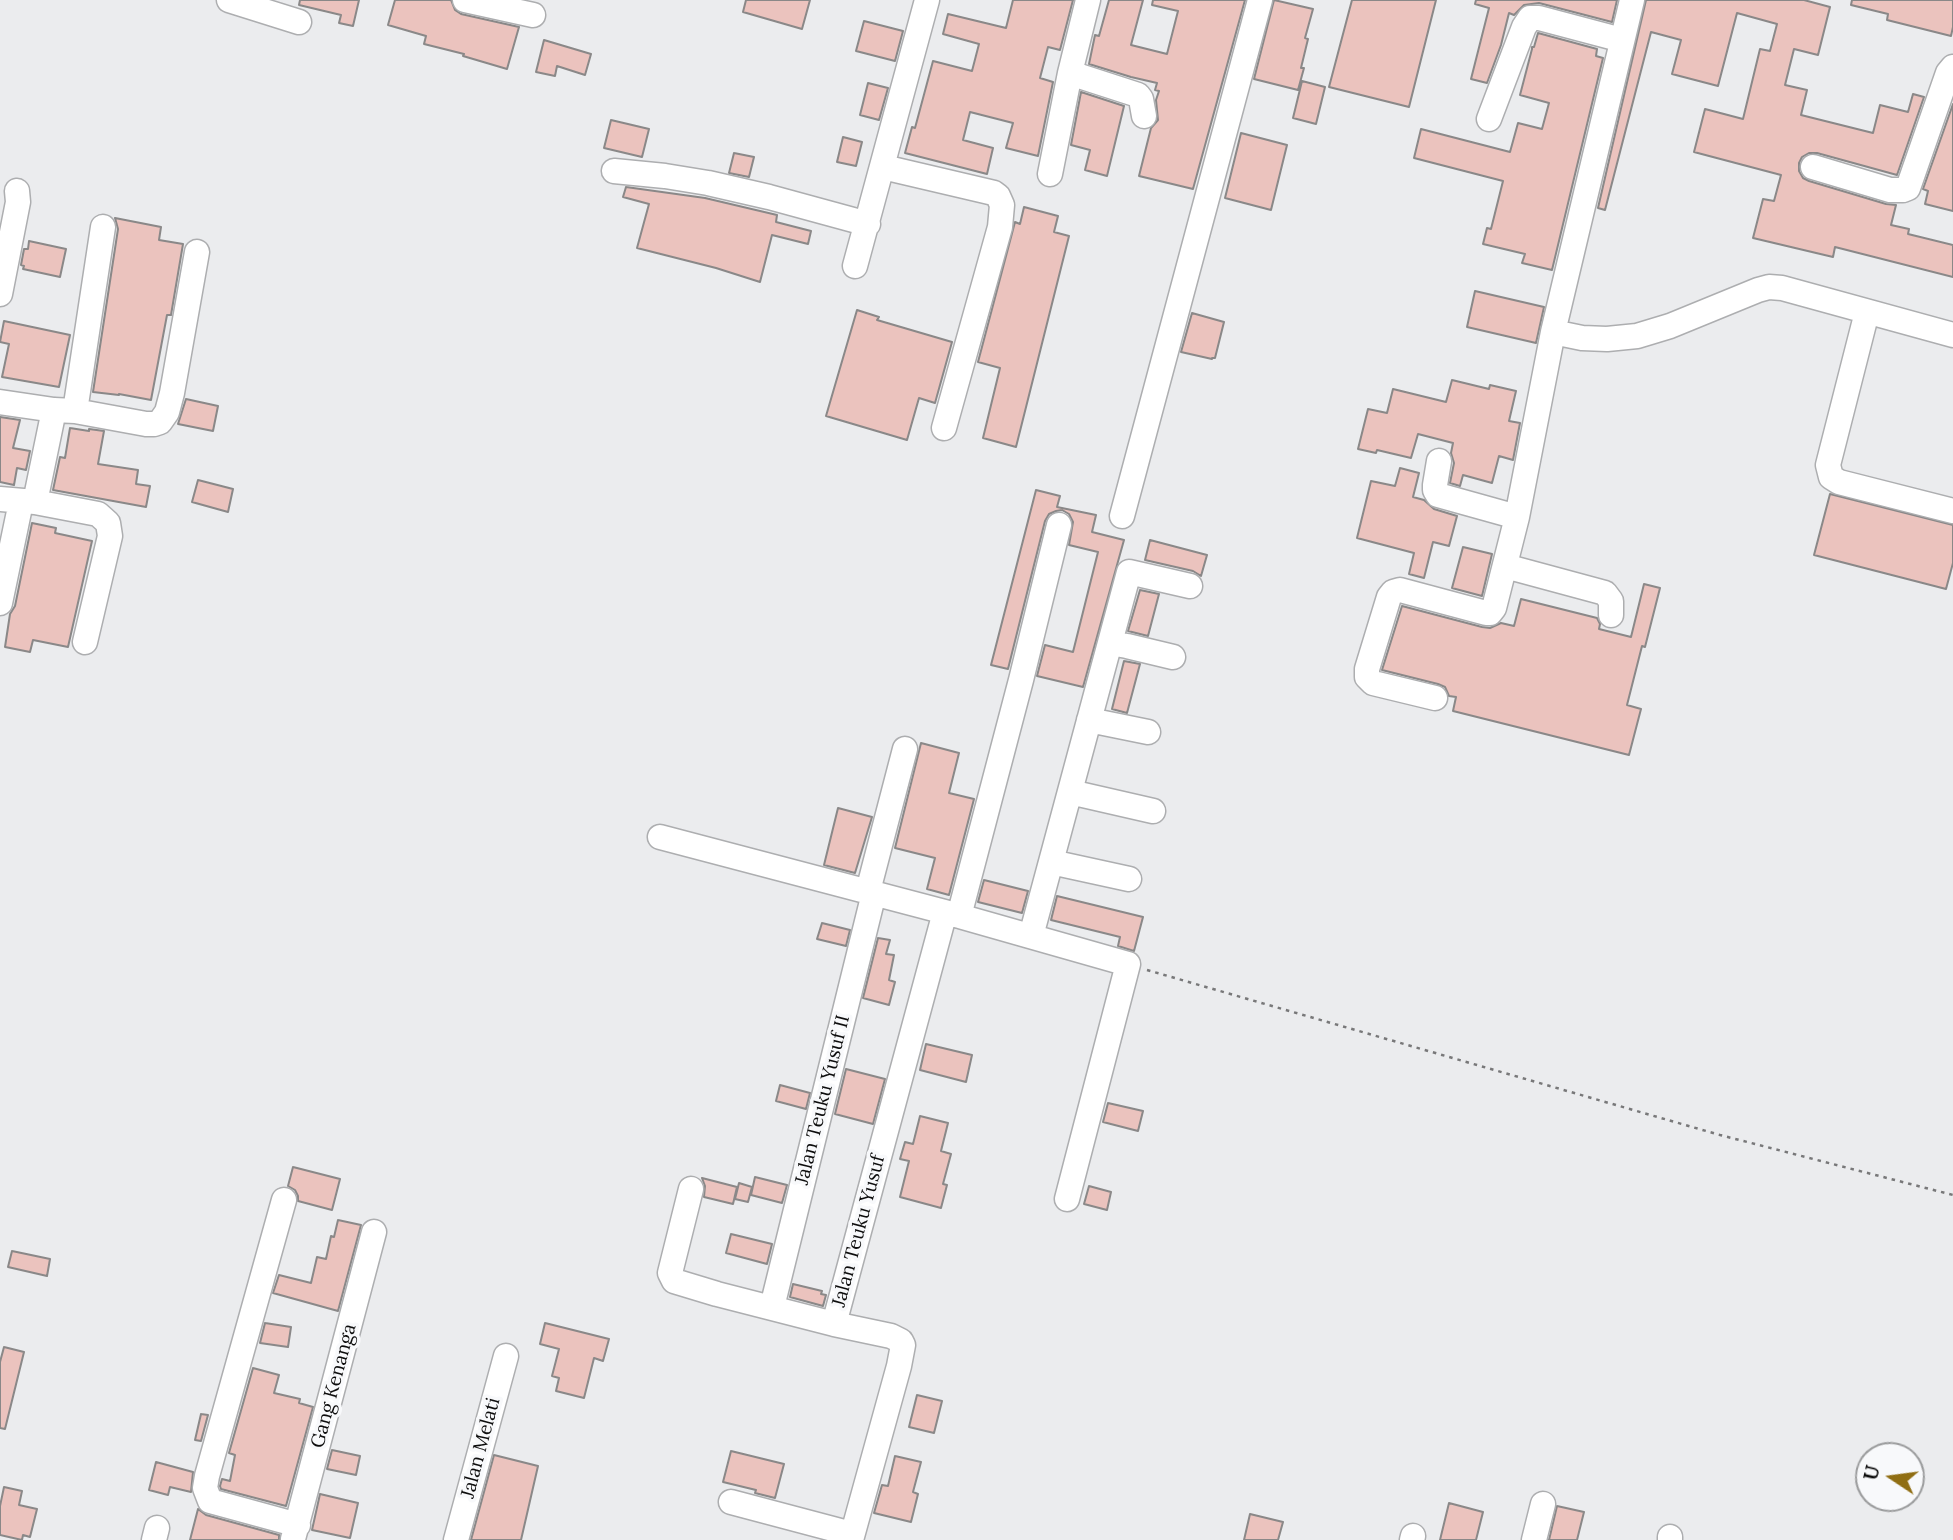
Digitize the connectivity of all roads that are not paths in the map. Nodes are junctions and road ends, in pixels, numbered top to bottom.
1 (229, 0) edge
2 (469, 0) edge
3 (927, 0) edge
4 (1088, 0) edge
5 (1260, 0) edge
6 (1632, 0) edge
7 (533, 15) dead end
8 (299, 22) dead end
9 (1622, 40) junction
10 (1953, 67) edge
11 (1070, 74) junction
12 (1144, 116) dead end
13 (1489, 119) dead end
14 (883, 167) junction
15 (1813, 167) dead end
16 (614, 171) dead end
17 (1050, 174) dead end
18 (17, 191) dead end
19 (868, 224) junction
20 (103, 227) dead end
21 (197, 252) dead end
22 (855, 266) dead end
23 (0, 294) edge
24 (1867, 312) junction
25 (1553, 332) junction
26 (1953, 335) edge
27 (0, 402) edge
28 (64, 411) junction
29 (944, 428) dead end
30 (1439, 461) dead end
31 (19, 501) edge
32 (1953, 510) edge
33 (1122, 516) dead end
34 (1517, 517) junction
35 (1059, 525) dead end
36 (1505, 566) junction
37 (1190, 586) dead end
38 (0, 603) edge
39 (1611, 615) dead end
40 (85, 642) dead end
41 (1110, 643) junction
42 (1173, 657) dead end
43 (1435, 698) dead end
44 (1089, 720) junction
45 (1148, 732) dead end
46 (905, 749) dead end
47 (1070, 792) junction
48 (1153, 811) dead end
49 (660, 838) dead end
50 (1051, 862) junction
51 (1129, 879) dead end
52 (871, 892) junction
53 (952, 914) junction
54 (1031, 936) junction
55 (691, 1189) dead end
56 (1067, 1199) dead end
57 (284, 1200) dead end
58 (374, 1233) dead end
59 (772, 1307) junction
60 (834, 1324) junction
61 (506, 1356) dead end
62 (731, 1502) dead end
63 (1543, 1504) dead end
64 (295, 1532) edge
65 (851, 1537) edge
66 (456, 1540) edge
67 (1534, 1540) edge

1 - 8 street
2 - 7 street
3 - 14 street
4 - 11 street
5 - 33 street
6 - 9 street
9 - 13 street
9 - 25 street
10 - 15 street
11 - 12 street
11 - 17 street
14 - 19 street
14 - 29 street
16 - 19 street
18 - 23 street
19 - 22 street
20 - 28 street
21 - 28 street
24 - 25 street
24 - 26 street
24 - 32 street
25 - 34 street
27 - 28 street
28 - 31 street
30 - 34 street
31 - 38 street
31 - 40 street
34 - 36 street
35 - 53 street, Jalan Teuku Yusuf
36 - 39 street
36 - 43 street
37 - 41 street
41 - 42 street
41 - 44 street
44 - 45 street
44 - 47 street
46 - 52 street, Jalan Teuku Yusuf II
47 - 48 street
47 - 50 street
49 - 52 street
50 - 51 street
50 - 54 street
52 - 53 street
52 - 59 street, Jalan Teuku Yusuf II
53 - 54 street
53 - 60 street, Jalan Teuku Yusuf
54 - 56 street
55 - 59 street
57 - 64 street
58 - 64 street, Gang Kenanga
59 - 60 street
60 - 65 street, Jalan Teuku Yusuf
61 - 66 street, Jalan Melati
62 - 65 street
63 - 67 street

